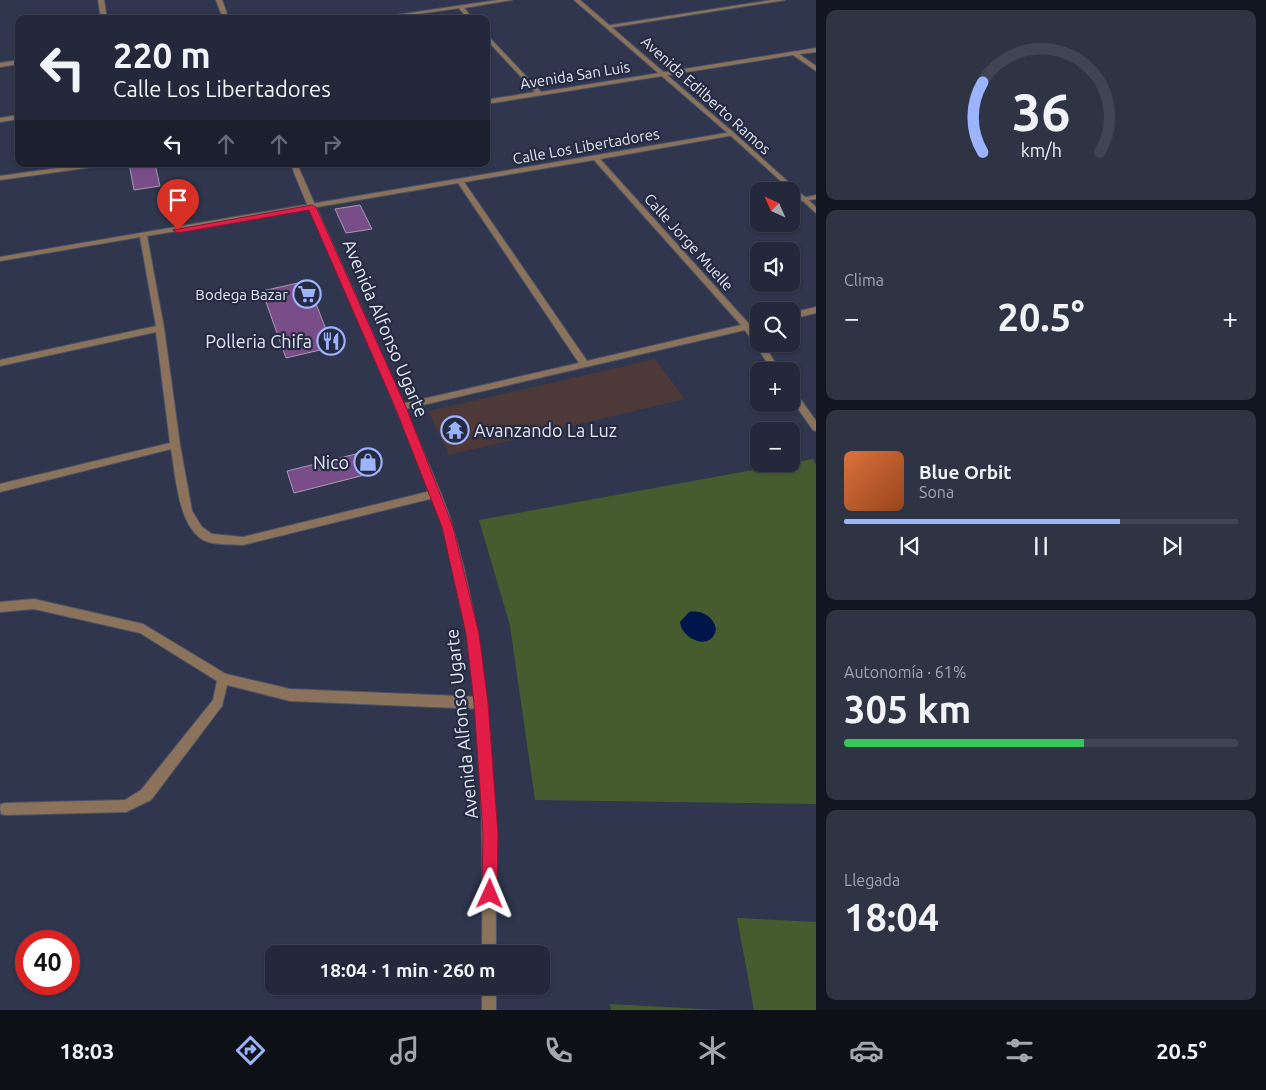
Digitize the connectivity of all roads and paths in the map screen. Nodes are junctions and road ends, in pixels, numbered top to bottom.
1 (101, 0) edge
2 (219, 0) edge
3 (509, 0) edge
4 (576, 0) edge
5 (782, 0) edge
6 (722, 4) dead end
7 (460, 7) junction
8 (728, 8) junction
9 (103, 15) edge
10 (225, 15) edge
11 (401, 15) edge
12 (467, 15) edge
13 (608, 26) junction
14 (490, 40) edge
15 (816, 50) edge
16 (794, 53) junction
17 (15, 63) edge
18 (0, 65) edge
19 (816, 69) edge
20 (662, 73) junction
21 (539, 93) junction
22 (490, 101) edge
23 (15, 118) edge
24 (0, 120) edge
25 (732, 134) junction
26 (596, 158) junction
27 (79, 167) edge
28 (295, 167) edge
29 (0, 178) edge
30 (460, 181) junction
31 (816, 197) edge
32 (803, 199) junction
33 (312, 207) junction
34 (816, 211) edge
35 (143, 236) junction
36 (0, 259) edge
37 (816, 310) edge
38 (800, 314) edge
39 (750, 326) edge
40 (747, 327) junction
41 (160, 328) junction
42 (771, 362) edge
43 (0, 363) edge
44 (585, 365) junction
45 (800, 405) edge
46 (401, 407) junction
47 (816, 428) edge
48 (175, 445) junction
49 (0, 488) edge
50 (435, 494) junction
51 (0, 607) edge
52 (223, 679) junction
53 (481, 703) junction
54 (6, 809) dead end
55 (489, 945) edge
56 (489, 995) edge
57 (488, 1010) edge

1 - 9 street
2 - 10 street
3 - 7 street
4 - 13 street, Avenida Edilberto Ramos
5 - 8 street
6 - 8 street
7 - 11 street
7 - 12 street
8 - 13 street
13 - 20 street, Avenida Edilberto Ramos
14 - 21 street
15 - 16 street, Avenida San Luis
16 - 19 street
16 - 20 street, Avenida San Luis
17 - 18 street
20 - 21 street, Avenida San Luis
20 - 25 street, Avenida Edilberto Ramos
21 - 22 street, Avenida San Luis
23 - 24 street
25 - 26 street, Calle Los Libertadores
25 - 32 street, Avenida Edilberto Ramos
26 - 30 street, Calle Los Libertadores
26 - 40 street, Calle Jorge Muelle
27 - 29 street
28 - 33 street, Avenida Alfonso Ugarte
30 - 33 street, Calle Los Libertadores
30 - 44 street
31 - 32 street
32 - 34 street, Avenida Edilberto Ramos
33 - 35 street, Calle Los Libertadores
33 - 46 street, Avenida Alfonso Ugarte
35 - 36 street, Calle Los Libertadores
35 - 41 street
37 - 38 street
39 - 40 street
40 - 42 street, Calle Jorge Muelle
40 - 44 street
41 - 43 street
41 - 48 street
44 - 46 street
45 - 47 street
46 - 50 street, Avenida Alfonso Ugarte
48 - 49 street
48 - 50 street
50 - 53 street, Avenida Alfonso Ugarte
51 - 52 street
52 - 53 street
52 - 54 street
53 - 55 street, Avenida Alfonso Ugarte
56 - 57 street

